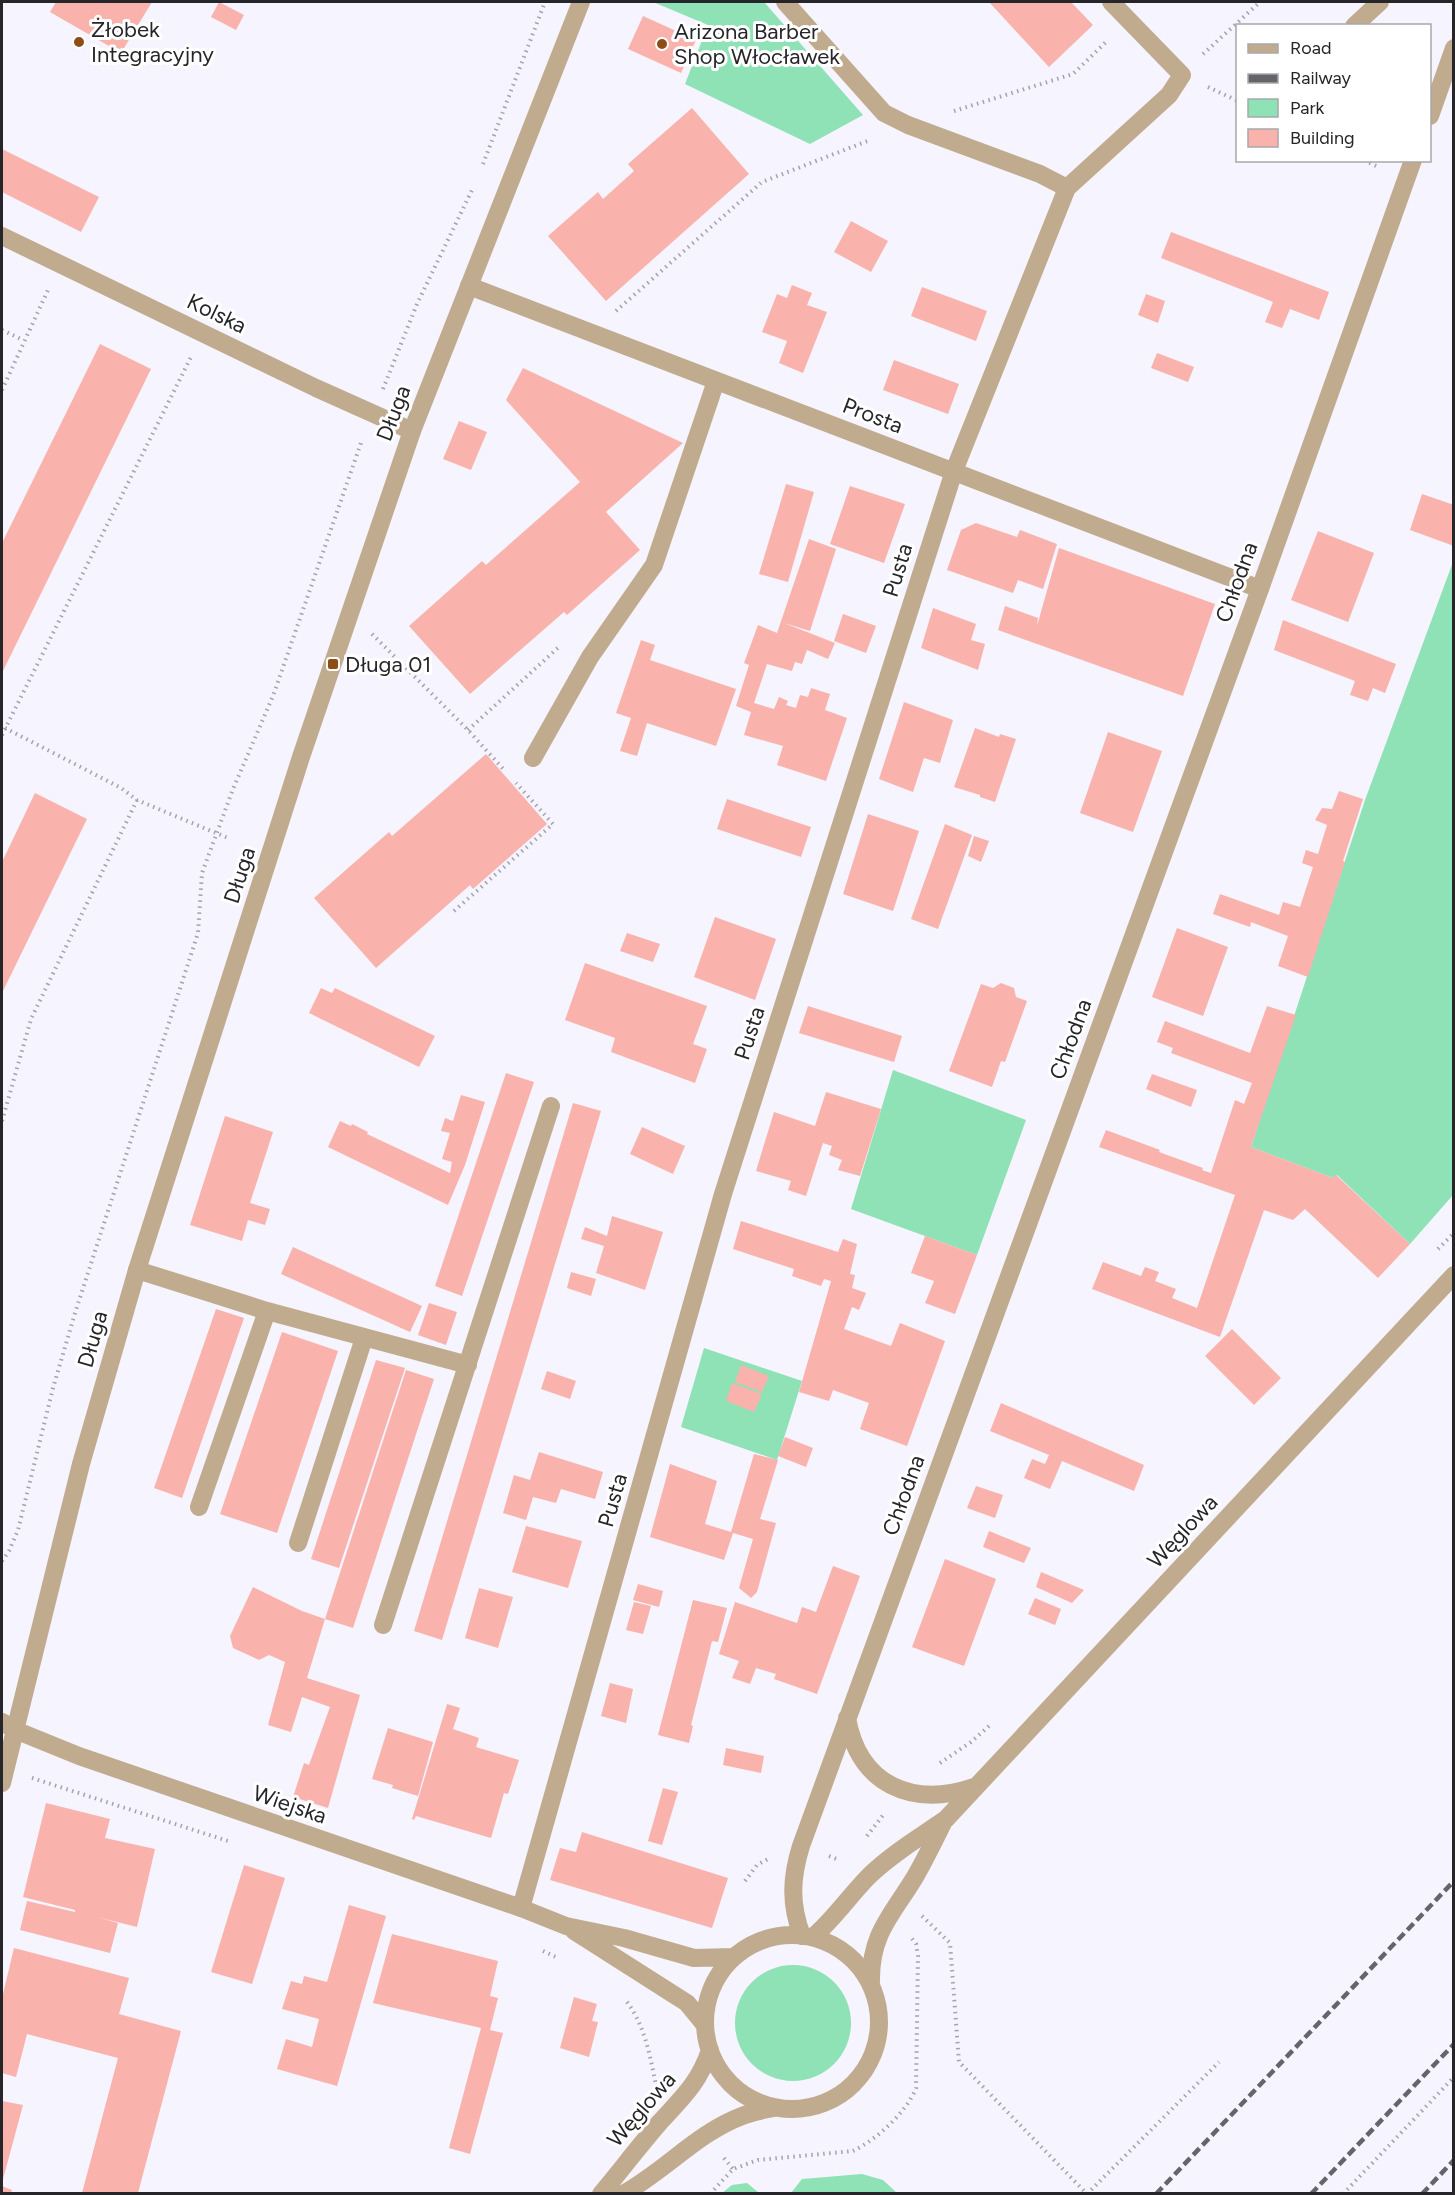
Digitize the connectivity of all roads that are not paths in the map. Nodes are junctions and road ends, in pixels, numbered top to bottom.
1 (581, 2) edge
2 (785, 2) edge
3 (1110, 2) edge
4 (1380, 2) edge
5 (1356, 24) edge
6 (1454, 48) edge
7 (1431, 113) edge
8 (1412, 162) edge
9 (1067, 188) junction
10 (2, 236) edge
11 (469, 286) junction
12 (716, 381) junction
13 (412, 431) junction
14 (954, 471) junction
15 (1260, 589) junction
16 (533, 758) dead end
17 (551, 1106) dead end
18 (137, 1270) junction
19 (1454, 1275) edge
20 (267, 1311) junction
21 (364, 1338) junction
22 (468, 1365) junction
23 (199, 1507) dead end
24 (298, 1543) dead end
25 (383, 1625) dead end
26 (847, 1718) junction
27 (8, 1726) edge
28 (4, 1774) edge
29 (978, 1785) junction
30 (946, 1819) junction
31 (520, 1908) junction
32 (566, 1926) junction
33 (808, 1936) junction
34 (733, 1957) junction
35 (871, 1982) junction
36 (705, 2025) junction
37 (710, 2050) junction
38 (774, 2108) junction
39 (601, 2193) edge
40 (623, 2193) edge

1 - 11 street, Długa
2 - 9 street
3 - 9 street
4 - 5 street
6 - 7 street
8 - 15 street, Chłodna
9 - 14 street, Pusta
10 - 13 street, Kolska
11 - 12 street, Prosta
11 - 13 street, Długa
12 - 14 street, Prosta
12 - 16 street
13 - 18 street, Długa
14 - 15 street, Prosta
14 - 31 street, Pusta
15 - 26 street, Chłodna
17 - 22 street
18 - 20 street
18 - 27 street, Długa
19 - 29 street, Węglowa
20 - 21 street
20 - 23 street
21 - 22 street
21 - 24 street
22 - 25 street
26 - 29 street
26 - 33 street, Chłodna
27 - 28 street, Długa
27 - 31 street, Wiejska
29 - 30 street, Węglowa
30 - 33 street, Węglowa
30 - 35 street, Węglowa
31 - 32 street, Wiejska
32 - 34 street, Wiejska
32 - 36 street, Wiejska
33 - 34 street
33 - 35 street
34 - 36 street
35 - 38 street
36 - 37 street
37 - 38 street
37 - 39 street, Węglowa
38 - 40 street

